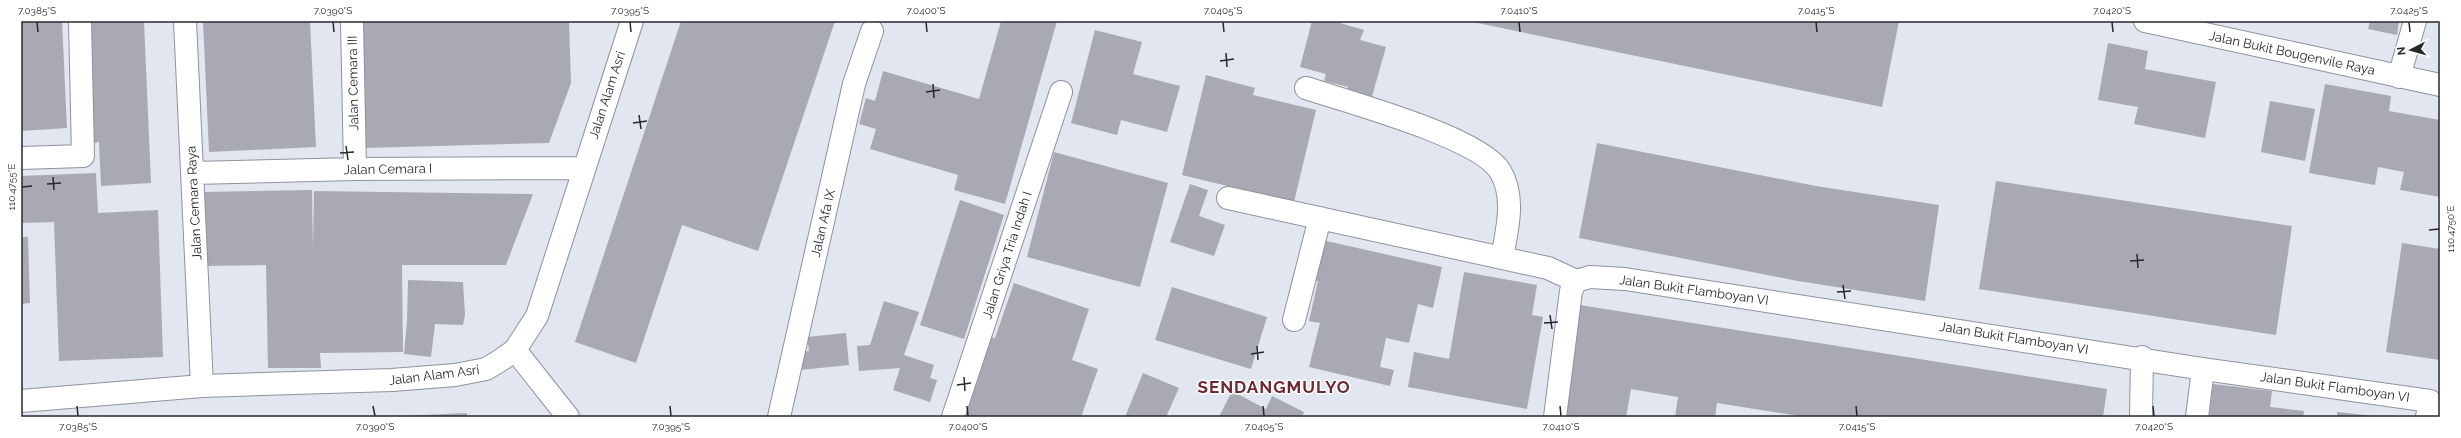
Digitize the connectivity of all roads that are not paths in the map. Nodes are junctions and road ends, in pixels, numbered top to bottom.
1 (80, 21) edge
2 (185, 21) edge
3 (352, 21) edge
4 (632, 21) edge
5 (2145, 21) edge
6 (2415, 21) edge
7 (872, 31) dead end
8 (2399, 77) junction
9 (2440, 85) edge
10 (1306, 88) dead end
11 (1061, 92) dead end
12 (21, 158) edge
13 (583, 168) junction
14 (355, 169) junction
15 (193, 173) junction
16 (1228, 198) dead end
17 (1320, 218) junction
18 (1502, 258) junction
19 (1579, 280) junction
20 (1294, 320) dead end
21 (515, 350) junction
22 (2142, 358) junction
23 (2203, 369) junction
24 (202, 386) junction
25 (21, 402) edge
26 (568, 417) edge
27 (779, 417) edge
28 (953, 417) edge
29 (1555, 417) edge
30 (2140, 417) edge
31 (2197, 417) edge
32 (2427, 417) edge

1 - 12 street
2 - 15 street, Jalan Cemara Raya
3 - 14 street, Jalan Cemara III
4 - 13 street, Jalan Alam Asri
5 - 8 street, Jalan Bukit Bougenvile Raya
6 - 8 street
7 - 27 street, Jalan Afa IX
8 - 9 street, Jalan Bukit Bougenvile Raya
10 - 18 street
11 - 28 street, Jalan Griya Tria Indah I
13 - 14 street, Jalan Cemara I
13 - 21 street, Jalan Alam Asri
14 - 15 street, Jalan Cemara I
15 - 24 street, Jalan Cemara Raya
16 - 17 street
17 - 18 street
17 - 20 street
18 - 19 street
19 - 22 street, Jalan Bukit Flamboyan VI
19 - 29 street
21 - 24 street, Jalan Alam Asri
21 - 26 street
22 - 23 street, Jalan Bukit Flamboyan VI
22 - 30 street
23 - 31 street
23 - 32 street, Jalan Bukit Flamboyan VI
24 - 25 street, Jalan Alam Asri

